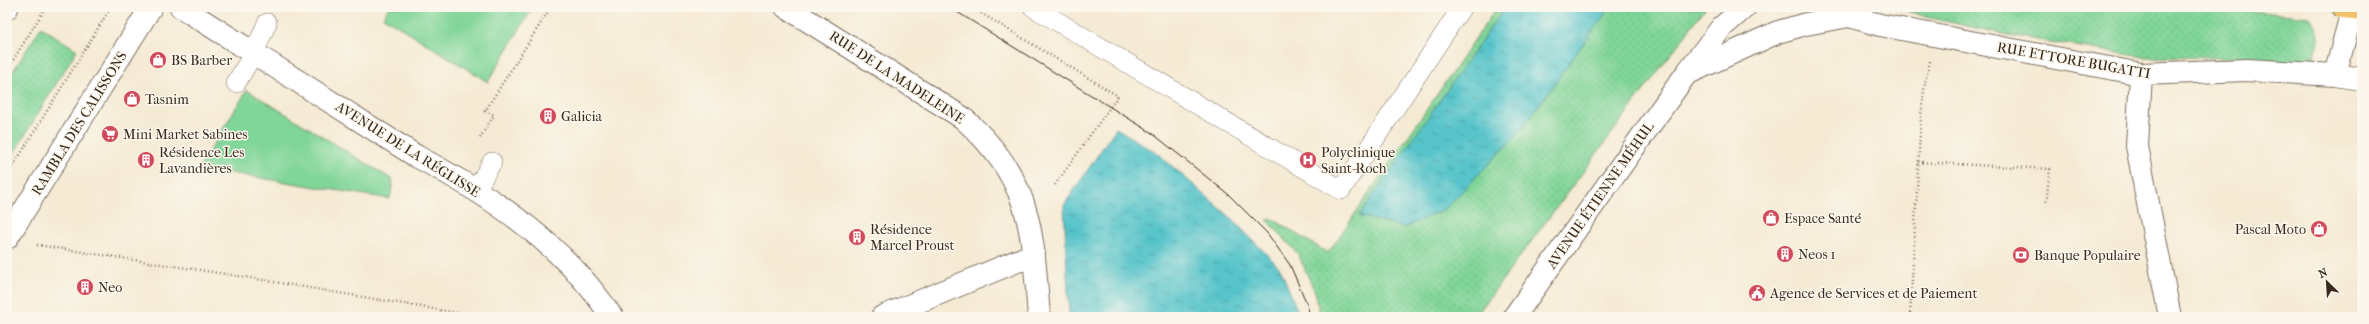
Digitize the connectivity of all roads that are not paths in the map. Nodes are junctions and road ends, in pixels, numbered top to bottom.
1 (151, 7) edge
2 (181, 7) edge
3 (786, 7) edge
4 (1033, 7) edge
5 (1462, 7) edge
6 (1744, 7) edge
7 (2351, 8) edge
8 (1847, 12) edge
9 (267, 23) dead end
10 (254, 53) junction
11 (1686, 74) junction
12 (2141, 74) junction
13 (2335, 75) junction
14 (2362, 79) edge
15 (236, 83) dead end
16 (492, 162) dead end
17 (476, 190) junction
18 (7, 238) edge
19 (1034, 254) junction
20 (612, 317) edge
21 (882, 317) edge
22 (1039, 317) edge
23 (1514, 317) edge
24 (2170, 317) edge

1 - 18 street, RAMBLA DES CALISSONS
2 - 10 street, AVENUE DE LA RÉGLISSE
3 - 19 street, RUE DE LA MADELEINE
4 - 5 lane
6 - 11 street, AVENUE ÉTIENNE MÉHUL
7 - 13 street
8 - 11 street
8 - 12 street, RUE ETTORE BUGATTI
9 - 10 lane
10 - 15 lane
10 - 17 street, AVENUE DE LA RÉGLISSE
11 - 23 street, AVENUE ÉTIENNE MÉHUL
12 - 13 street, RUE ETTORE BUGATTI
12 - 24 street
13 - 14 street, RUE ETTORE BUGATTI
16 - 17 lane
17 - 20 street, AVENUE DE LA RÉGLISSE
19 - 21 street
19 - 22 street, RUE DE LA MADELEINE

